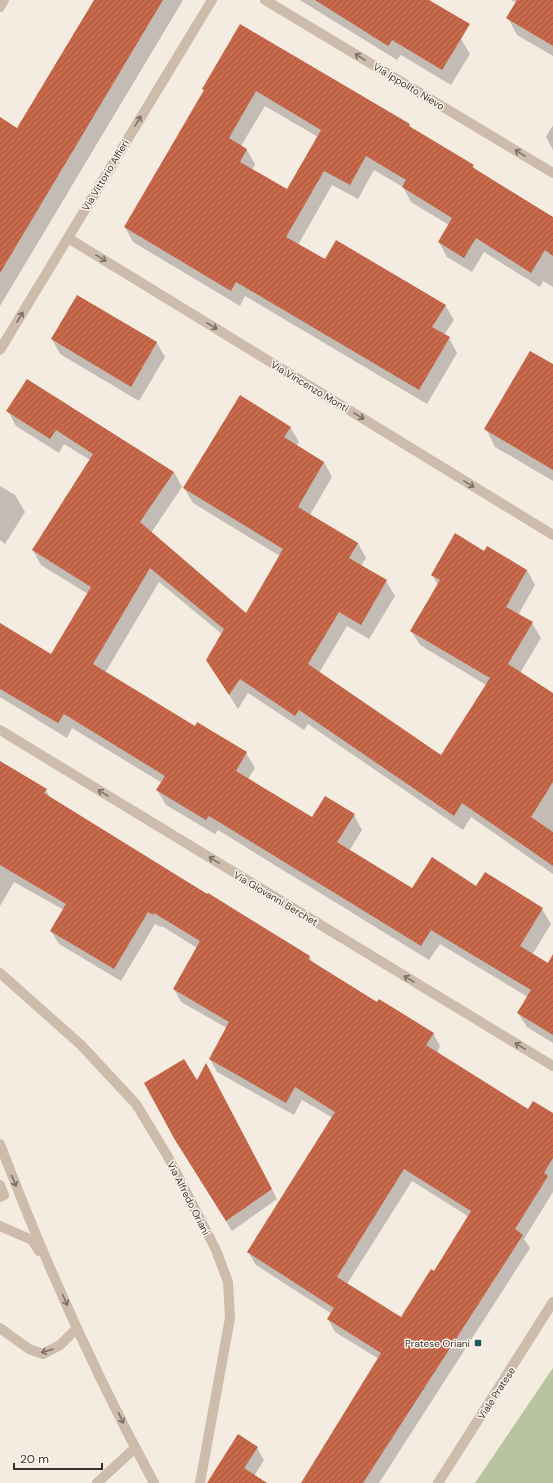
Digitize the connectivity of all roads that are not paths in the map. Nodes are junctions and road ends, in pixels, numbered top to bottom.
1 (4, 0) edge
2 (212, 0) edge
3 (265, 0) edge
4 (0, 7) edge
5 (553, 173) edge
6 (68, 238) junction
7 (0, 350) edge
8 (553, 535) edge
9 (0, 730) edge
10 (0, 973) edge
11 (553, 1066) edge
12 (0, 1144) edge
13 (0, 1185) edge
14 (0, 1196) edge
15 (0, 1226) edge
16 (50, 1267) junction
17 (553, 1302) edge
18 (0, 1328) edge
19 (77, 1328) junction
20 (135, 1448) junction
21 (97, 1483) edge
22 (154, 1483) edge
23 (200, 1483) edge
24 (438, 1483) edge

1 - 4 street
6 -> 2 street, Via Vittorio Alfieri
5 -> 3 street, Via Ippolito Nievo
7 -> 6 street, Via Vittorio Alfieri
6 -> 8 street, Via Vincenzo Monti
11 -> 9 street, Via Giovanni Berchet
10 - 23 street, Via Alfredo Oriani
12 -> 16 street
13 - 14 street
15 - 16 street
16 -> 19 street
17 - 24 street, Viale Pratese
19 -> 18 street
19 -> 20 street
20 - 21 street
20 - 22 street

